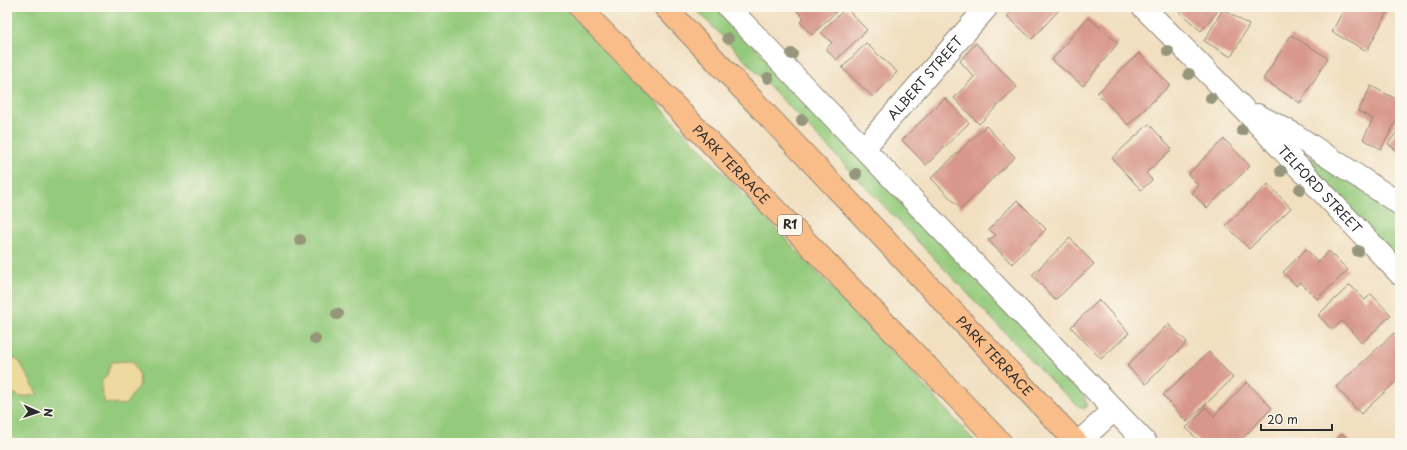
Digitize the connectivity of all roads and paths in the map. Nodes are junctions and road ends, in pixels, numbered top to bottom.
1 (579, 7) edge
2 (665, 7) edge
3 (728, 7) edge
4 (986, 7) edge
5 (1143, 7) edge
6 (1240, 105) junction
7 (864, 148) junction
8 (1400, 204) edge
9 (1400, 274) edge
10 (1114, 410) junction
11 (1001, 443) edge
12 (1077, 443) edge
13 (1146, 443) edge

1 - 11 highway, PARK TERRACE / R1
2 - 12 highway, PARK TERRACE
3 - 7 street
4 - 7 street, ALBERT STREET
5 - 6 street, TELFORD STREET
6 - 8 street, TELFORD STREET
6 - 9 street, TELFORD STREET
7 - 10 street
10 - 12 street, PARK TERRACE
10 - 13 street

